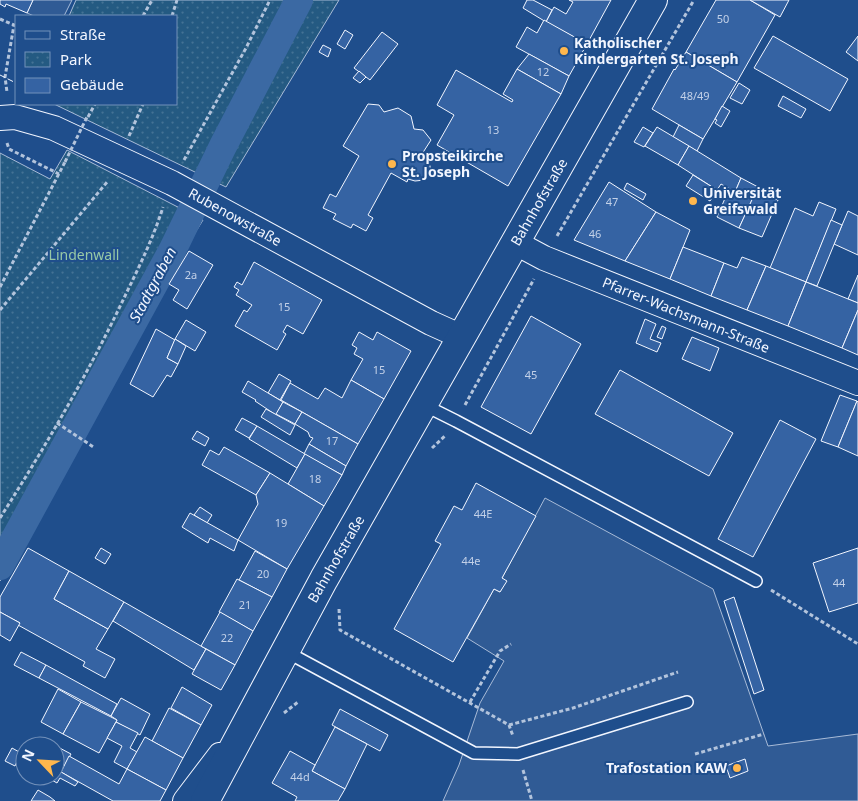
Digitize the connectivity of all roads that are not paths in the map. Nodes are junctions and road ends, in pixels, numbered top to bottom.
1 (653, 0) edge
2 (4, 108) edge
3 (516, 243) junction
4 (462, 338) junction
5 (858, 383) edge
6 (424, 405) junction
7 (756, 580) road end
8 (285, 651) junction
9 (688, 702) dead end
10 (251, 713) junction
11 (184, 801) edge
12 (205, 801) edge

1 - 3 main road, Bahnhofstraße
2 - 4 street, Rubenowstraße
3 - 4 main road, Bahnhofstraße
3 - 5 street, Pfarrer-Wachsmann-Straße
4 - 6 main road, Bahnhofstraße
6 - 7 lane
6 - 8 main road, Bahnhofstraße
8 - 9 lane
8 - 10 main road, Bahnhofstraße
10 - 11 street, Bahnhofstraße
10 - 12 main road, Bahnhofstraße

